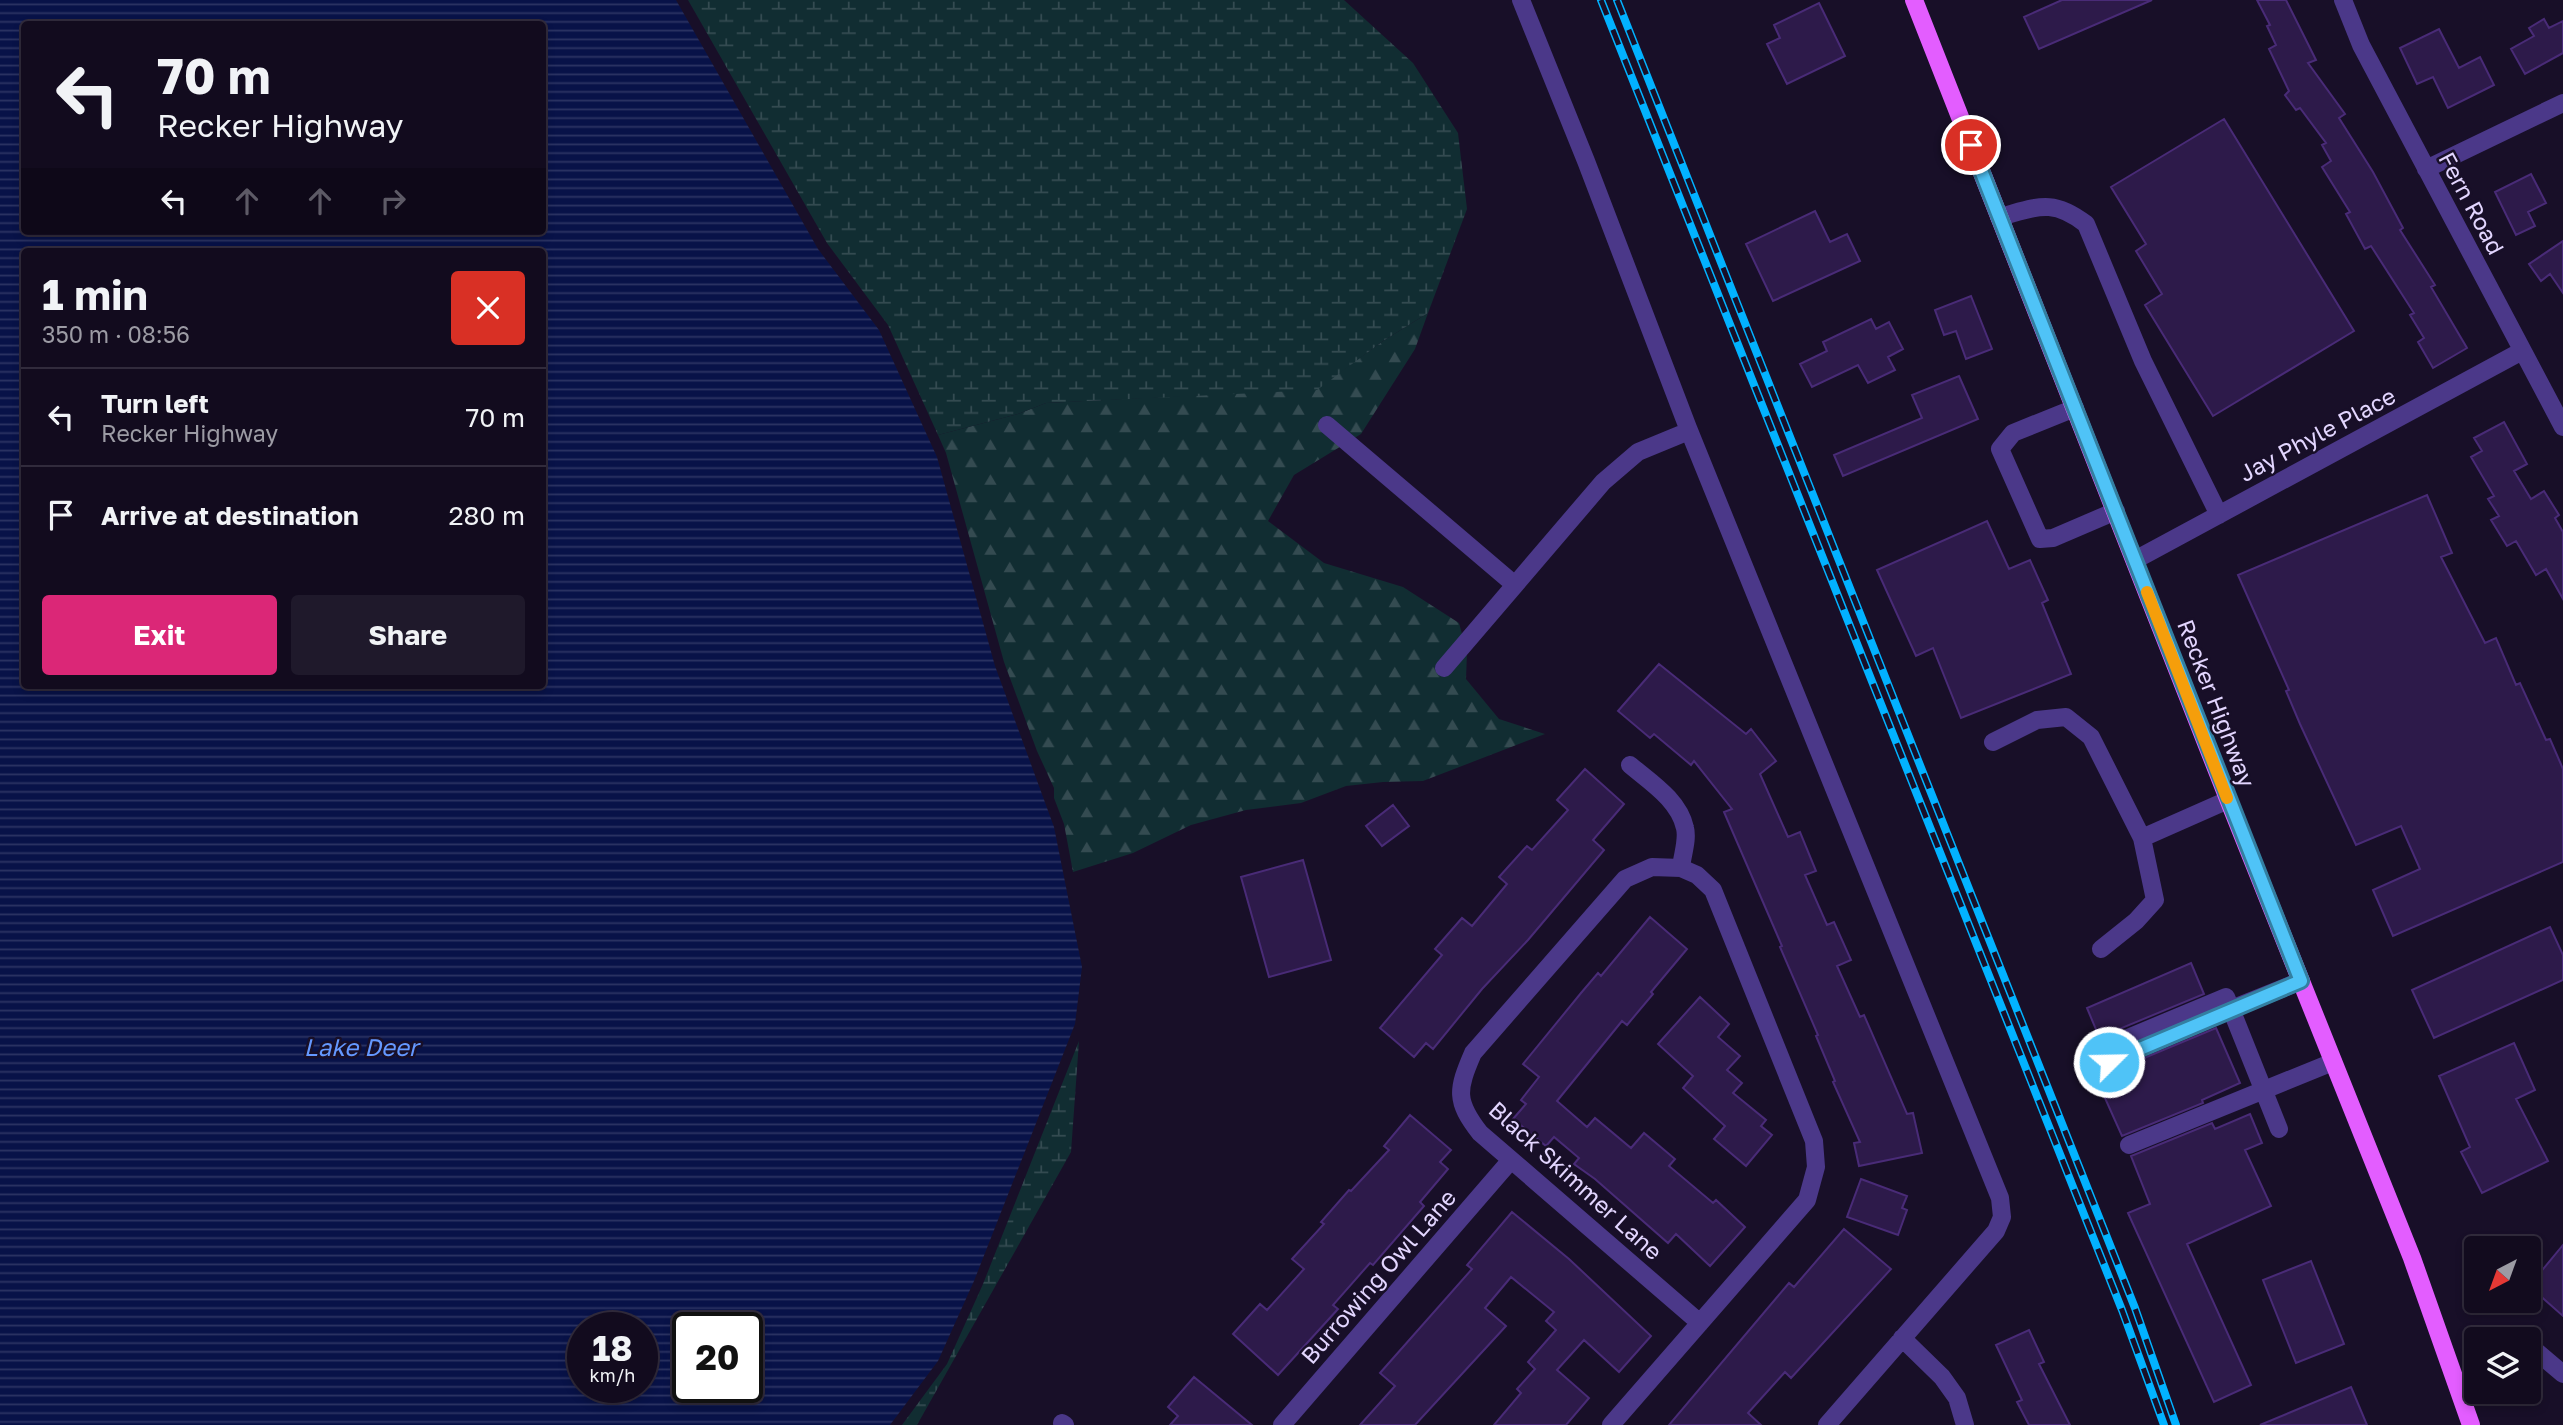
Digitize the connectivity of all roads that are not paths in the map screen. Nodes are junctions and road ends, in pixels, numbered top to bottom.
1 (1521, 0) edge
2 (1913, 0) edge
3 (2343, 0) edge
4 (2563, 103) edge
5 (2426, 169) junction
6 (1999, 217) junction
7 (2522, 351) junction
8 (2075, 408) junction
9 (1327, 425) dead end
10 (2563, 427) edge
11 (1689, 431) junction
12 (2116, 511) junction
13 (2218, 514) junction
14 (2135, 560) junction
15 (1515, 585) junction
16 (1444, 668) dead end
17 (1993, 742) dead end
18 (1630, 765) dead end
19 (2228, 800) junction
20 (2142, 838) junction
21 (1681, 868) junction
22 (2101, 949) dead end
23 (2301, 981) junction
24 (2231, 1009) junction
25 (2116, 1043) dead end
26 (2109, 1062) dead end
27 (2333, 1062) junction
28 (2263, 1091) junction
29 (2279, 1129) dead end
30 (2129, 1145) dead end
31 (1511, 1160) junction
32 (1700, 1323) junction
33 (1902, 1338) junction
34 (2541, 1355) edge
35 (2563, 1374) edge
36 (1282, 1425) edge
37 (1611, 1425) edge
38 (1827, 1425) edge
39 (1965, 1425) edge
40 (2471, 1425) edge

1 - 11 street
2 - 6 main road, Recker Highway
3 - 5 street, Fern Road
4 - 5 street
5 - 7 street, Fern Road
6 - 8 main road, Recker Highway
6 - 13 street
7 - 10 street, Fern Road
7 - 13 street, Jay Phyle Place
8 - 12 main road, Recker Highway
8 - 12 street
9 - 15 street
11 - 15 street
11 - 33 street
12 - 14 main road, Recker Highway
13 - 14 street, Jay Phyle Place
14 - 19 main road, Recker Highway
15 - 16 street
17 - 20 street
18 - 21 street
19 - 20 street
19 - 23 main road, Recker Highway
20 - 22 street
21 - 31 street, Black Skimmer Lane
21 - 32 street
23 - 24 street
23 - 27 main road, Recker Highway
24 - 25 street
24 - 26 street
24 - 28 street
27 - 28 street
27 - 40 main road, Recker Highway
28 - 29 street
28 - 30 street
31 - 32 street, Black Skimmer Lane
31 - 36 street, Burrowing Owl Lane
32 - 37 street
33 - 38 street
33 - 39 street
34 - 35 street

